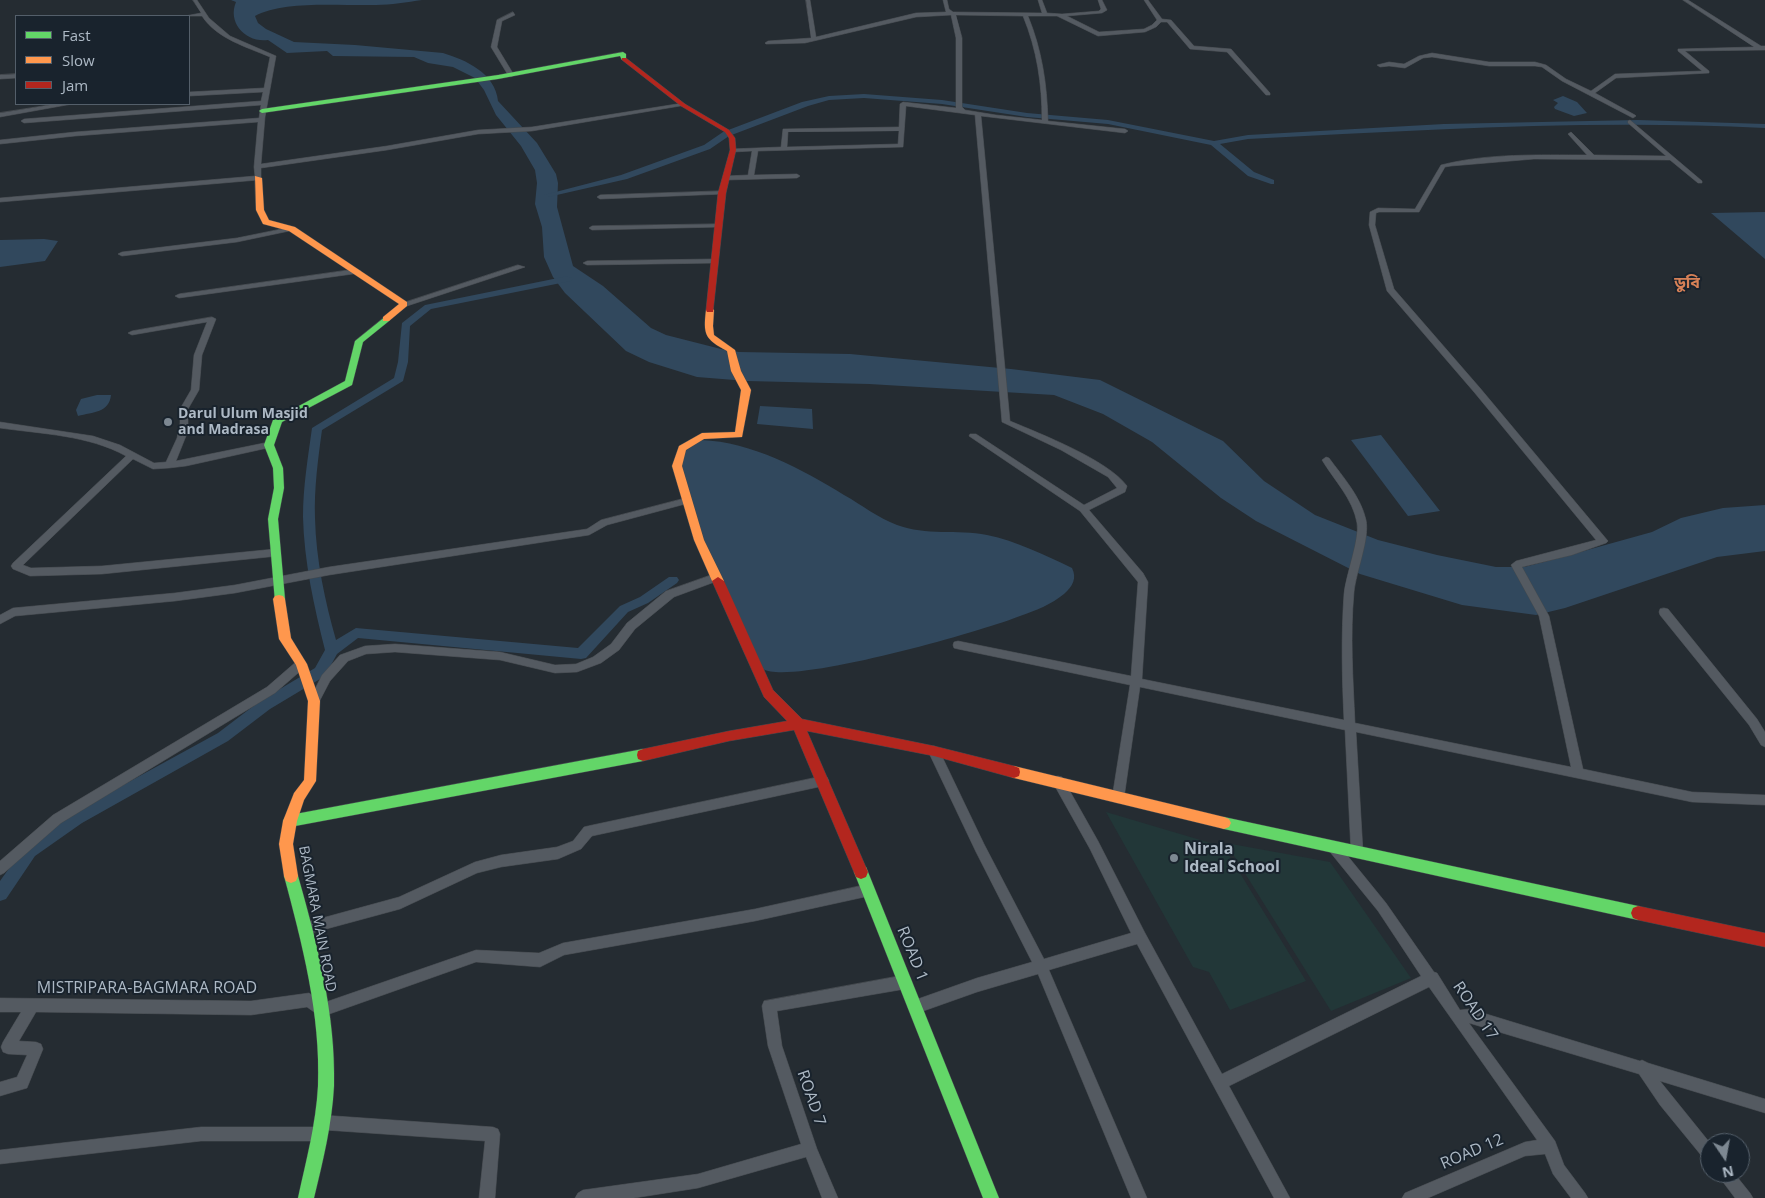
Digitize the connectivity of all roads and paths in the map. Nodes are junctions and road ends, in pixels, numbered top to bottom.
1 (195, 0) edge
2 (808, 0) edge
3 (945, 0) edge
4 (1040, 0) edge
5 (1100, 0) edge
6 (1146, 0) edge
7 (1685, 0) edge
8 (951, 12) junction
9 (204, 14) junction
10 (513, 14) dead end
11 (1045, 14) junction
12 (1025, 15) junction
13 (190, 16) edge
14 (1063, 16) junction
15 (1160, 20) junction
16 (814, 38) junction
17 (768, 43) dead end
18 (1763, 48) edge
19 (1380, 65) dead end
20 (512, 75) junction
21 (15, 76) edge
22 (0, 77) edge
23 (266, 90) junction
24 (1591, 92) junction
25 (190, 94) edge
26 (1268, 94) dead end
27 (54, 105) edge
28 (683, 105) junction
29 (39, 106) edge
30 (961, 110) junction
31 (263, 111) junction
32 (978, 114) junction
33 (0, 115) edge
34 (24, 121) dead end
35 (1045, 122) junction
36 (902, 129) junction
37 (1125, 130) dead end
38 (1571, 134) dead end
39 (730, 140) junction
40 (0, 142) edge
41 (784, 148) junction
42 (755, 149) junction
43 (1591, 156) junction
44 (1673, 158) junction
45 (258, 173) junction
46 (797, 176) dead end
47 (751, 177) junction
48 (726, 178) junction
49 (1700, 182) dead end
50 (722, 193) junction
51 (600, 197) dead end
52 (0, 200) edge
53 (718, 226) junction
54 (592, 228) dead end
55 (292, 229) junction
56 (122, 254) dead end
57 (714, 261) junction
58 (587, 264) dead end
59 (521, 267) dead end
60 (357, 271) junction
61 (179, 296) dead end
62 (404, 304) junction
63 (132, 333) dead end
64 (2, 426) edge
65 (973, 436) dead end
66 (269, 445) junction
67 (132, 455) junction
68 (1326, 460) dead end
69 (169, 464) junction
70 (686, 501) junction
71 (1083, 509) junction
72 (275, 553) junction
73 (717, 577) junction
74 (276, 582) junction
75 (1664, 612) dead end
76 (0, 620) edge
77 (958, 645) dead end
78 (302, 668) junction
79 (1136, 681) junction
80 (313, 696) junction
81 (798, 724) junction
82 (1349, 726) junction
83 (1765, 742) edge
84 (934, 751) junction
85 (1578, 773) junction
86 (823, 781) junction
87 (1058, 781) junction
88 (1118, 798) junction
89 (1765, 800) edge
90 (290, 821) junction
91 (1334, 848) junction
92 (1357, 852) junction
93 (0, 869) edge
94 (869, 890) junction
95 (304, 930) junction
96 (1140, 937) junction
97 (1765, 940) edge
98 (1041, 966) junction
99 (1432, 978) junction
100 (905, 982) junction
101 (0, 1005) edge
102 (33, 1005) junction
103 (916, 1007) junction
104 (320, 1010) junction
105 (1457, 1017) junction
106 (1642, 1067) junction
107 (1221, 1082) junction
108 (0, 1089) edge
109 (1765, 1106) edge
110 (320, 1128) junction
111 (1700, 1143) edge
112 (1550, 1146) junction
113 (810, 1149) junction
114 (0, 1158) edge
115 (1733, 1183) edge
116 (306, 1198) edge
117 (487, 1198) edge
118 (583, 1198) edge
119 (830, 1198) edge
120 (991, 1198) edge
121 (1139, 1198) edge
122 (1282, 1198) edge
123 (1410, 1198) edge
124 (1580, 1198) edge
125 (1745, 1198) edge

1 - 9 street
2 - 16 street
3 - 8 street
4 - 11 street
5 - 14 street
6 - 15 street
7 - 18 street
8 - 12 street
8 - 16 street
8 - 30 street
9 - 13 street
9 - 23 street
10 - 20 street
11 - 12 street
11 - 14 street
12 - 35 street
14 - 15 street
15 - 26 street
16 - 17 street
18 - 24 street
19 - 24 street
20 - 28 street
20 - 31 street
21 - 22 street
23 - 25 street
23 - 31 street
24 - 44 street
27 - 29 street
28 - 39 street
28 - 45 street
29 - 33 street
30 - 32 street
30 - 36 street
31 - 34 street
31 - 40 street
31 - 45 street
32 - 35 street
32 - 71 street
35 - 37 street
36 - 41 street
36 - 41 street
38 - 43 street
39 - 42 street
39 - 48 street
41 - 42 street
42 - 47 street
43 - 44 street
43 - 85 street
44 - 49 street
45 - 52 street
45 - 55 street
46 - 47 street
47 - 48 street
48 - 50 street
50 - 51 street
50 - 53 street
53 - 54 street
53 - 57 street
55 - 56 street
55 - 60 street
57 - 58 street
57 - 70 street
59 - 62 street
60 - 61 street
60 - 62 street
62 - 66 street
63 - 69 street
64 - 67 street
65 - 71 street
66 - 69 street
66 - 72 street, BAGMARA MAIN ROAD
67 - 69 street
67 - 72 street
68 - 82 street
70 - 73 street
70 - 74 street
71 - 79 street
72 - 74 street, BAGMARA MAIN ROAD
73 - 80 street
73 - 81 street
74 - 76 street
74 - 78 street, BAGMARA MAIN ROAD
75 - 83 street
77 - 79 street
78 - 80 street, BAGMARA MAIN ROAD
78 - 93 street
79 - 82 street
79 - 88 street
80 - 90 street, BAGMARA MAIN ROAD
81 - 84 street
81 - 86 street, ROAD 1
81 - 90 street
82 - 85 street
82 - 92 street
84 - 87 street
84 - 98 street
85 - 89 street
86 - 94 street, ROAD 1
86 - 95 street
87 - 88 street
87 - 96 street
88 - 91 street
90 - 95 street, BAGMARA MAIN ROAD
91 - 92 street
91 - 99 street, ROAD 17
92 - 97 street
94 - 100 street, ROAD 1
94 - 104 street
95 - 104 street, BAGMARA MAIN ROAD
96 - 98 street
96 - 107 street
98 - 103 street
98 - 121 street
99 - 105 street, ROAD 17
99 - 107 street
100 - 103 street, ROAD 1
100 - 113 street, ROAD 7
101 - 102 street, MISTRIPARA-BAGMARA ROAD
102 - 104 street, MISTRIPARA-BAGMARA ROAD
102 - 108 street
103 - 120 street, ROAD 1
104 - 110 street, BAGMARA MAIN ROAD
105 - 106 street
105 - 112 street, ROAD 17
106 - 109 street
106 - 111 street
107 - 122 street
110 - 114 street
110 - 116 street, BAGMARA MAIN ROAD
110 - 117 street
112 - 123 street, ROAD 12
112 - 124 street, ROAD 17
113 - 118 street
113 - 119 street, ROAD 7
115 - 125 street

